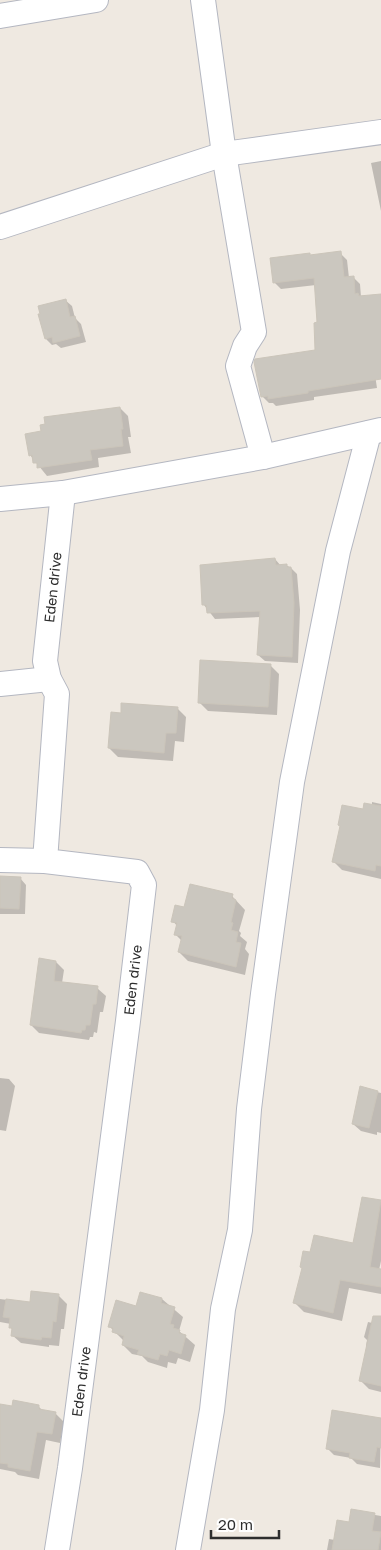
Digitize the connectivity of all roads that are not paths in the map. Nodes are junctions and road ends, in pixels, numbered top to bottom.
1 (96, 0) edge
2 (203, 0) edge
3 (0, 16) edge
4 (381, 132) edge
5 (224, 154) junction
6 (0, 227) edge
7 (375, 431) edge
8 (263, 457) junction
9 (63, 492) junction
10 (0, 499) edge
11 (49, 679) junction
12 (0, 684) edge
13 (0, 860) edge
14 (45, 861) junction
15 (57, 1550) edge
16 (188, 1550) edge

1 - 3 street
2 - 5 street
4 - 5 street
5 - 6 street
5 - 8 street
7 - 8 street
7 - 16 street
8 - 9 street
9 - 10 street
9 - 11 street, Eden drive
11 - 12 street
11 - 14 street, Eden drive
13 - 14 street
14 - 15 street, Eden drive

